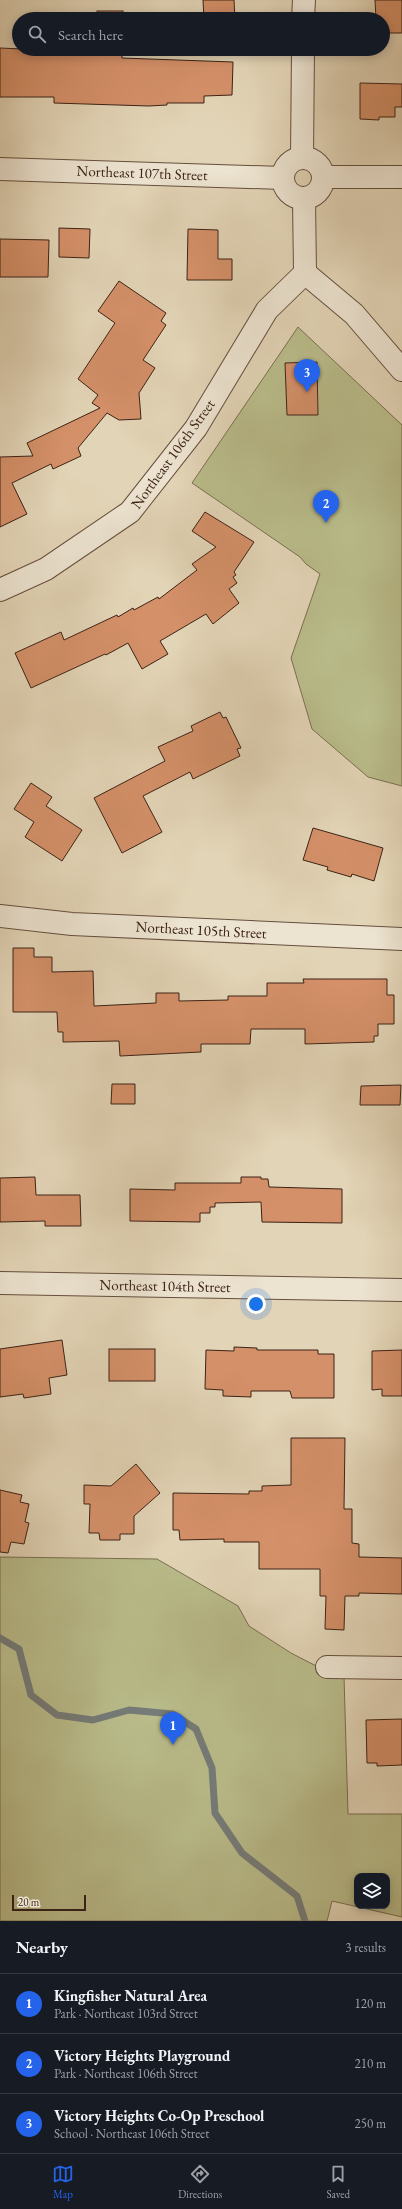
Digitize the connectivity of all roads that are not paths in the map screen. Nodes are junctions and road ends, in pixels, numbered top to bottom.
1 (304, 0) edge
2 (304, 12) edge
3 (303, 56) edge
4 (302, 158) junction
5 (0, 168) edge
6 (324, 177) junction
7 (402, 177) edge
8 (283, 178) junction
9 (304, 198) junction
10 (304, 273) junction
11 (402, 370) edge
12 (0, 590) edge
13 (0, 916) edge
14 (402, 939) edge
15 (0, 1283) edge
16 (402, 1290) edge
17 (327, 1667) dead end
18 (402, 1668) edge

1 - 2 street
3 - 4 street
4 - 6 street
4 - 8 street
5 - 8 street, Northeast 107th Street
6 - 7 street
6 - 9 street
8 - 9 street
9 - 10 street
10 - 11 street
10 - 12 street, Northeast 106th Street
13 - 14 street, Northeast 105th Street
15 - 16 street, Northeast 104th Street
17 - 18 street

